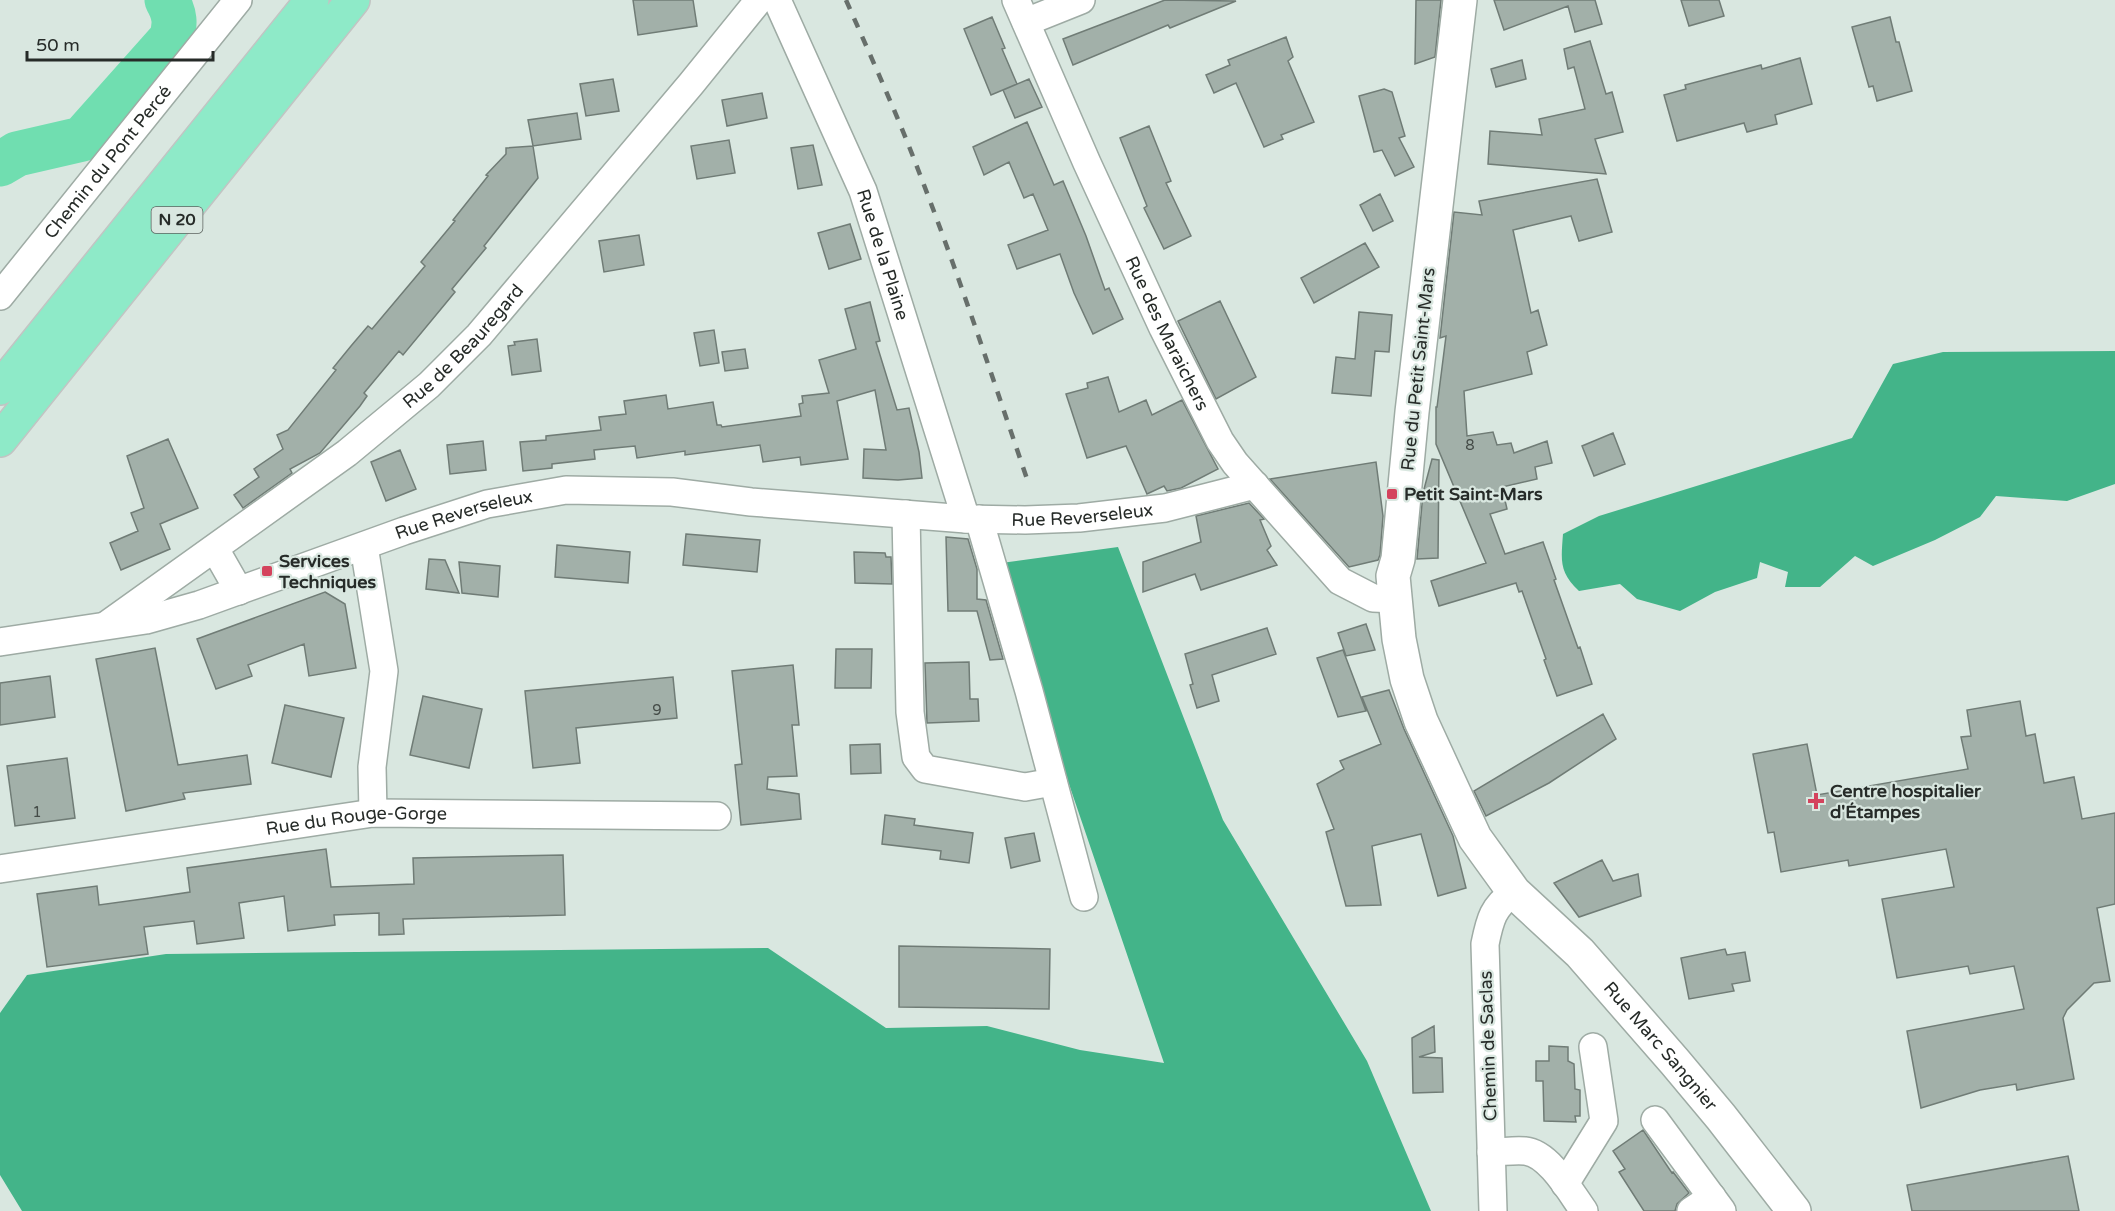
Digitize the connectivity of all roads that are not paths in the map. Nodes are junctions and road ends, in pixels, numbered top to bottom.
1 (238, 0) edge
2 (312, 0) edge
3 (353, 0) edge
4 (759, 0) edge
5 (777, 0) edge
6 (1081, 0) edge
7 (1460, 0) edge
8 (1021, 11) edge
9 (0, 296) edge
10 (0, 388) edge
11 (0, 440) edge
12 (1255, 485) junction
13 (906, 514) junction
14 (972, 519) junction
15 (364, 546) junction
16 (216, 549) junction
17 (239, 591) junction
18 (1396, 599) junction
19 (105, 626) junction
20 (0, 642) edge
21 (1053, 782) junction
22 (373, 813) junction
23 (717, 816) dead end
24 (0, 869) edge
25 (1514, 892) junction
26 (1084, 897) dead end
27 (1593, 1047) dead end
28 (1655, 1120) dead end
29 (1491, 1152) junction
30 (1565, 1184) junction
31 (1708, 1206) edge
32 (1493, 1211) edge
33 (1584, 1211) edge
34 (1794, 1211) edge

1 - 9 street, Chemin du Pont Percé
2 - 10 main road, N 20
3 - 11 main road, N 20
4 - 16 street, Rue de Beauregard
5 - 14 street, Rue de la Plaine
6 - 8 street
7 - 18 street, Rue du Petit Saint-Mars
8 - 12 street, Rue des Maraichers
12 - 14 street, Rue Reverseleux
12 - 18 street, Rue des Maraichers
13 - 14 street, Rue Reverseleux
13 - 15 street, Rue Reverseleux
13 - 21 street
14 - 21 street, Rue de la Plaine
15 - 17 street, Rue Reverseleux
15 - 22 street
16 - 17 street
16 - 19 street, Rue de Beauregard
17 - 19 street, Rue Reverseleux
18 - 25 street, Rue du Petit Saint-Mars
19 - 20 street, Rue Reverseleux
21 - 26 street, Rue de la Plaine
22 - 23 street, Rue du Rouge-Gorge
22 - 24 street, Rue du Rouge-Gorge
25 - 29 street, Chemin de Saclas
25 - 34 street, Rue Marc Sangnier
27 - 30 street
28 - 31 street
29 - 30 street
29 - 32 street, Chemin de Saclas
30 - 33 street

